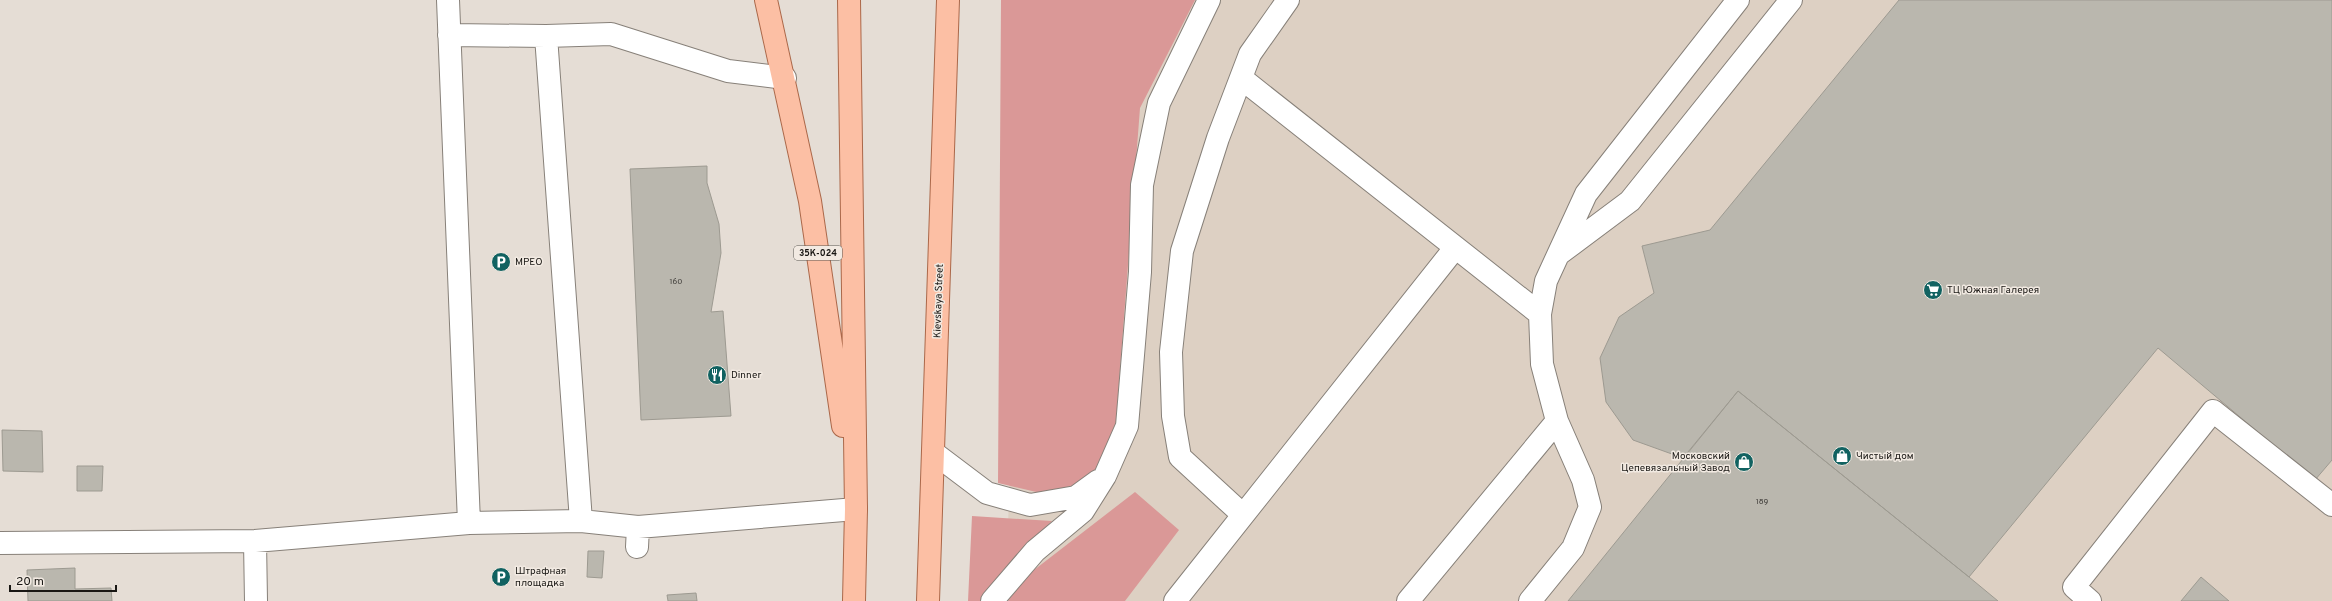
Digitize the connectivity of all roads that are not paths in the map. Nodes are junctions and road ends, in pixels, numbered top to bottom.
1 (448, 0) edge
2 (766, 0) edge
3 (849, 0) edge
4 (948, 0) edge
5 (1209, 0) edge
6 (1288, 0) edge
7 (1738, 0) edge
8 (1791, 0) edge
9 (449, 35) junction
10 (546, 36) junction
11 (785, 78) junction
12 (1241, 78) junction
13 (1455, 248) junction
14 (1558, 254) junction
15 (1540, 314) junction
16 (1557, 421) junction
17 (934, 453) junction
18 (1105, 476) junction
19 (2332, 506) edge
20 (856, 509) junction
21 (1242, 514) junction
22 (581, 521) junction
23 (470, 524) junction
24 (255, 541) junction
25 (0, 543) edge
26 (256, 601) edge
27 (854, 601) edge
28 (928, 601) edge
29 (992, 601) edge
30 (1175, 601) edge
31 (1408, 601) edge
32 (1530, 601) edge
33 (2090, 601) edge

1 - 9 lane
2 - 11 main road, 35К-024
3 - 20 main road
4 - 17 main road, Kievskaya Street
5 - 18 lane
6 - 12 lane
7 - 14 lane
8 - 14 lane
9 - 10 lane
9 - 23 lane
10 - 11 lane
10 - 22 lane
11 - 20 main road, 35К-024
12 - 13 lane
12 - 21 lane
13 - 15 lane
13 - 21 lane
14 - 15 lane
15 - 16 lane
16 - 31 lane
16 - 32 lane
17 - 18 lane
17 - 28 main road, Kievskaya Street
18 - 29 lane
19 - 33 lane
20 - 22 lane
20 - 27 main road
21 - 30 lane
22 - 23 lane
23 - 24 lane
24 - 25 lane
24 - 26 lane

